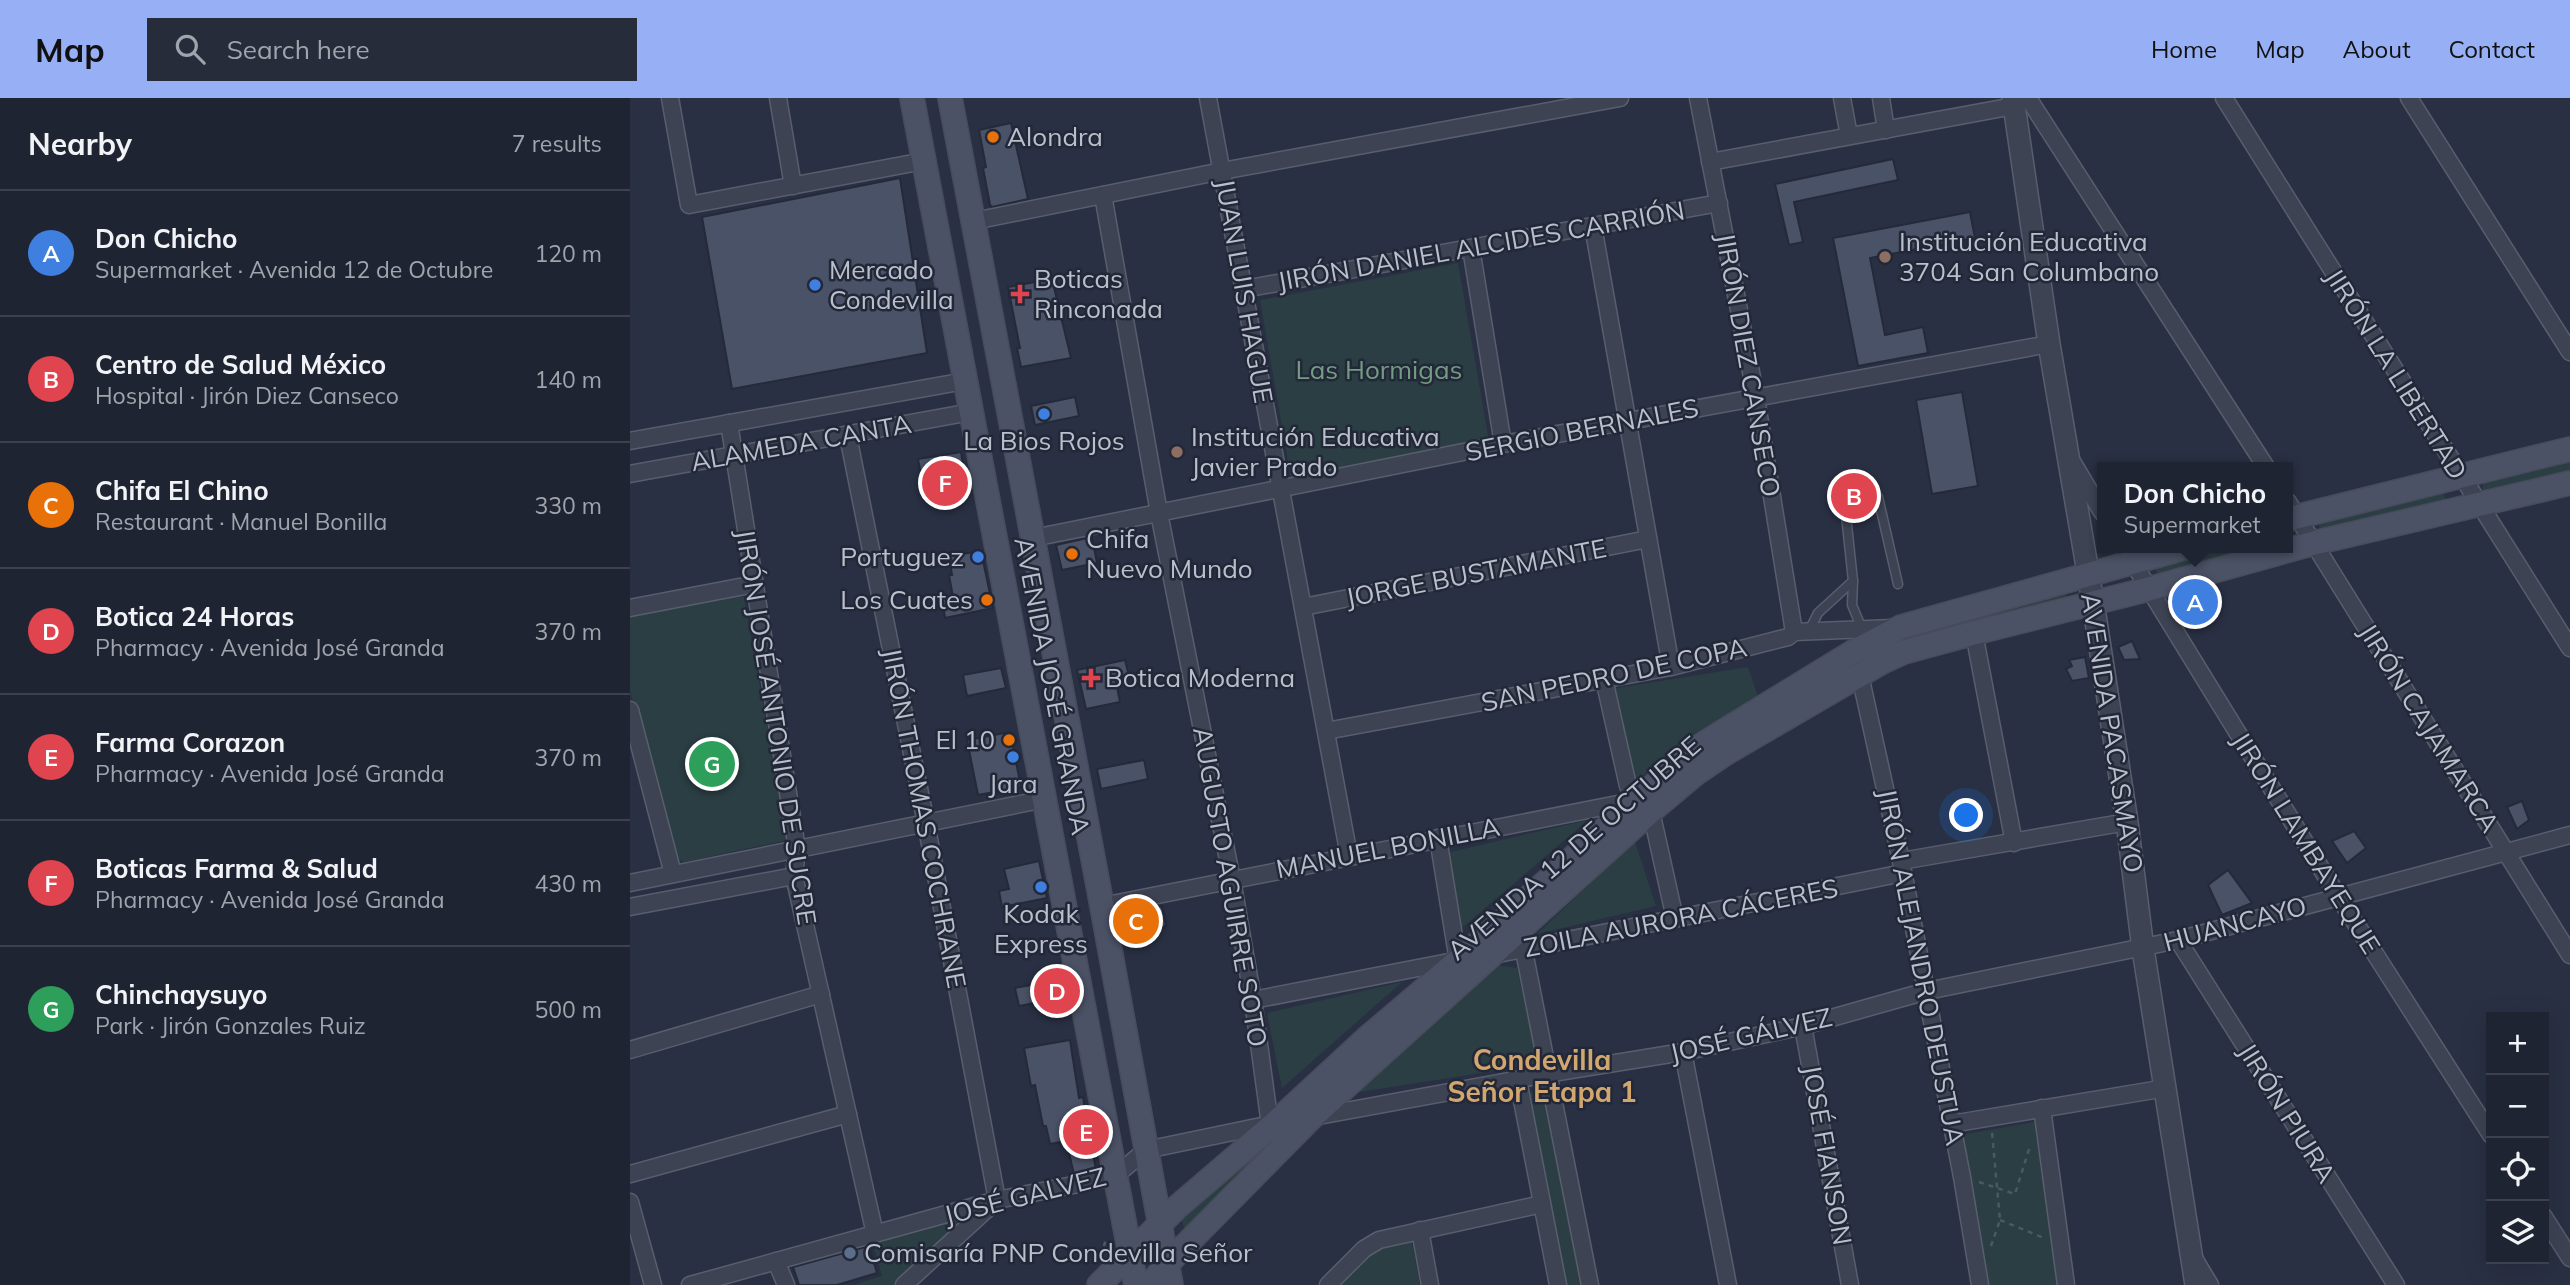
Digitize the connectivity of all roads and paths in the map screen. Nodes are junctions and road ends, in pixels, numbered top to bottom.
1 (670, 98) edge
2 (778, 98) edge
3 (912, 98) edge
4 (950, 98) edge
5 (1209, 98) edge
6 (1620, 98) edge
7 (1698, 98) edge
8 (1842, 98) edge
9 (1881, 98) edge
10 (2224, 98) edge
11 (2409, 98) edge
12 (2018, 101) edge
13 (1886, 130) junction
14 (1849, 136) junction
15 (924, 161) junction
16 (1710, 162) junction
17 (1222, 171) junction
18 (793, 186) junction
19 (1103, 195) junction
20 (1719, 203) junction
21 (974, 221) junction
22 (1593, 226) junction
23 (1471, 248) junction
24 (1244, 289) junction
25 (2049, 344) junction
26 (997, 351) junction
27 (2570, 352) edge
28 (960, 353) junction
29 (965, 381) junction
30 (1756, 398) junction
31 (971, 412) junction
32 (1629, 421) junction
33 (729, 423) junction
34 (848, 436) junction
35 (1014, 439) junction
36 (630, 441) edge
37 (978, 443) junction
38 (1503, 444) junction
39 (2570, 449) edge
40 (734, 455) junction
41 (2068, 455) junction
42 (2263, 462) edge
43 (630, 474) edge
44 (2460, 477) junction
45 (2570, 483) edge
46 (1281, 490) junction
47 (2097, 504) edge
48 (2479, 505) junction
49 (1159, 513) junction
50 (2293, 513) edge
51 (2293, 516) edge
52 (1032, 538) junction
53 (1648, 539) junction
54 (2314, 543) junction
55 (2293, 549) edge
56 (2278, 553) edge
57 (2128, 555) edge
58 (2088, 574) junction
59 (1853, 581) junction
60 (755, 584) junction
61 (1898, 584) dead end
62 (2149, 589) junction
63 (2093, 602) junction
64 (1303, 607) junction
65 (630, 608) edge
66 (1900, 627) junction
67 (1862, 629) junction
68 (1802, 632) junction
69 (1974, 633) junction
70 (2570, 648) edge
71 (1853, 652) junction
72 (1671, 667) junction
73 (1860, 675) junction
74 (1604, 680) junction
75 (630, 710) edge
76 (1326, 731) junction
77 (1045, 799) junction
78 (1641, 803) junction
79 (2127, 822) junction
80 (926, 823) junction
81 (2570, 835) edge
82 (1438, 838) junction
83 (2014, 843) junction
84 (797, 849) junction
85 (2506, 852) junction
86 (1349, 856) junction
87 (1902, 867) junction
88 (673, 874) junction
89 (794, 876) junction
90 (1232, 880) junction
91 (630, 883) edge
92 (2338, 896) junction
93 (1102, 906) junction
94 (630, 907) edge
95 (1675, 919) junction
96 (1522, 940) junction
97 (2178, 940) junction
98 (2143, 949) junction
99 (1492, 955) junction
100 (2570, 955) edge
101 (1459, 961) junction
102 (1927, 991) junction
103 (821, 995) junction
104 (1253, 1000) junction
105 (1803, 1026) junction
106 (630, 1050) edge
107 (1683, 1052) junction
108 (1547, 1074) junction
109 (1518, 1080) junction
110 (2166, 1088) junction
111 (2042, 1108) junction
112 (848, 1114) junction
113 (1311, 1118) junction
114 (1272, 1124) junction
115 (1951, 1124) junction
116 (2486, 1127) edge
117 (1992, 1130) dead end
118 (2030, 1144) dead end
119 (1146, 1150) junction
120 (630, 1174) edge
121 (1114, 1177) junction
122 (1962, 1177) junction
123 (1999, 1189) junction
124 (997, 1200) junction
125 (630, 1202) edge
126 (1542, 1205) junction
127 (1159, 1224) junction
128 (2549, 1225) edge
129 (1420, 1230) junction
130 (875, 1234) junction
131 (2060, 1245) junction
132 (1129, 1256) junction
133 (2192, 1256) junction
134 (2570, 1258) edge
135 (776, 1261) junction
136 (1169, 1274) edge
137 (653, 1285) edge
138 (690, 1285) edge
139 (786, 1285) edge
140 (905, 1285) edge
141 (1099, 1285) edge
142 (1136, 1285) edge
143 (1150, 1285) edge
144 (1328, 1285) edge
145 (1430, 1285) edge
146 (1558, 1285) edge
147 (1590, 1285) edge
148 (1728, 1285) edge
149 (1850, 1285) edge
150 (1980, 1285) edge
151 (2066, 1285) edge
152 (2196, 1285) edge
153 (2210, 1285) edge
154 (2396, 1285) edge

1 - 18 street
2 - 18 street
3 - 15 main road, AVENIDA JOSÉ GRANDA
4 - 21 main road, AVENIDA JOSÉ GRANDA
5 - 17 street, JUAN LUIS HAGUE
6 - 17 street
7 - 16 street, JIRÓN DIEZ CANSECO
8 - 14 street
9 - 13 street
10 - 44 street, JIRÓN LA LIBERTAD
11 - 27 street
12 - 13 street
12 - 25 street, AVENIDA PACASMAYO
12 - 42 street
13 - 14 street
14 - 16 street
15 - 18 street
15 - 28 main road, AVENIDA JOSÉ GRANDA
16 - 20 street, JIRÓN DIEZ CANSECO
17 - 19 street
17 - 24 street, JUAN LUIS HAGUE
19 - 21 street
19 - 49 street, AUGUSTO AGUIRRE SOTO
20 - 22 street, JIRÓN DANIEL ALCIDES CARRIÓN
20 - 30 street, JIRÓN DIEZ CANSECO
21 - 26 main road, AVENIDA JOSÉ GRANDA
22 - 23 street, JIRÓN DANIEL ALCIDES CARRIÓN
22 - 32 street
23 - 24 street, JIRÓN DANIEL ALCIDES CARRIÓN
23 - 38 street
24 - 46 street, JUAN LUIS HAGUE
25 - 30 street, SERGIO BERNALES
25 - 41 street, AVENIDA PACASMAYO
26 - 28 main road
26 - 35 main road, AVENIDA JOSÉ GRANDA
28 - 29 main road, AVENIDA JOSÉ GRANDA
29 - 31 main road, AVENIDA JOSÉ GRANDA
29 - 33 street, ALAMEDA CANTA
30 - 32 street, SERGIO BERNALES
30 - 68 street, JIRÓN DIEZ CANSECO
31 - 34 street, ALAMEDA CANTA
31 - 37 main road, AVENIDA JOSÉ GRANDA
32 - 38 street, SERGIO BERNALES
32 - 53 street
33 - 36 street, ALAMEDA CANTA
33 - 40 street, JIRÓN JOSÉ ANTONIO DE SUCRE
34 - 40 street, ALAMEDA CANTA
34 - 80 street, JIRÓN THOMAS COCHRANE
35 - 37 main road
35 - 52 main road, AVENIDA JOSÉ GRANDA
37 - 77 main road, AVENIDA JOSÉ GRANDA
38 - 46 street, SERGIO BERNALES
39 - 44 main road
40 - 43 street, ALAMEDA CANTA
40 - 60 street, JIRÓN JOSÉ ANTONIO DE SUCRE
41 - 47 street
41 - 58 street, AVENIDA PACASMAYO
44 - 48 street, JIRÓN LA LIBERTAD
44 - 50 main road
45 - 48 main road, AVENIDA 12 DE OCTUBRE
46 - 49 street, SERGIO BERNALES
46 - 64 street, JUAN LUIS HAGUE
48 - 54 main road, AVENIDA 12 DE OCTUBRE
48 - 70 street, JIRÓN LA LIBERTAD
49 - 52 street, SERGIO BERNALES
49 - 90 street, AUGUSTO AGUIRRE SOTO
51 - 54 street, JIRÓN CAJAMARCA
52 - 93 main road, AVENIDA JOSÉ GRANDA
53 - 64 street, JORGE BUSTAMANTE
53 - 72 street
54 - 55 main road, AVENIDA 12 DE OCTUBRE
54 - 85 street, JIRÓN CAJAMARCA
56 - 62 main road, AVENIDA 12 DE OCTUBRE
57 - 58 main road, AVENIDA 12 DE OCTUBRE
57 - 62 street, JIRÓN LAMBAYEQUE
58 - 63 street, AVENIDA PACASMAYO
58 - 66 main road, AVENIDA 12 DE OCTUBRE
59 - 61 lane
59 - 67 lane
59 - 68 lane
60 - 65 street
60 - 84 street, JIRÓN JOSÉ ANTONIO DE SUCRE
62 - 63 main road, AVENIDA 12 DE OCTUBRE
62 - 92 street, JIRÓN LAMBAYEQUE
63 - 69 main road, AVENIDA 12 DE OCTUBRE
63 - 79 street, AVENIDA PACASMAYO
64 - 76 street, JUAN LUIS HAGUE
66 - 67 street, SAN PEDRO DE COPA
66 - 71 main road, AVENIDA 12 DE OCTUBRE
67 - 68 street, SAN PEDRO DE COPA
68 - 72 street, SAN PEDRO DE COPA
69 - 73 main road, AVENIDA 12 DE OCTUBRE
69 - 83 street
71 - 73 street, JIRÓN ALEJANDRO DEUSTUA
71 - 78 main road, AVENIDA 12 DE OCTUBRE
72 - 74 street, SAN PEDRO DE COPA
73 - 78 main road, AVENIDA 12 DE OCTUBRE
73 - 87 street, JIRÓN ALEJANDRO DEUSTUA
74 - 76 street, SAN PEDRO DE COPA
74 - 78 street
75 - 88 street
76 - 86 street, JUAN LUIS HAGUE
77 - 80 street
77 - 121 main road, AVENIDA JOSÉ GRANDA
78 - 82 street, MANUEL BONILLA
78 - 95 street
78 - 96 main road, AVENIDA 12 DE OCTUBRE
78 - 101 main road, AVENIDA 12 DE OCTUBRE
79 - 83 street, ZOILA AURORA CÁCERES
79 - 98 street, AVENIDA PACASMAYO
80 - 84 street
80 - 124 street, JIRÓN THOMAS COCHRANE
81 - 85 street, HUANCAYO
82 - 86 street, MANUEL BONILLA
82 - 101 street
83 - 87 street, ZOILA AURORA CÁCERES
84 - 88 street
84 - 89 street, JIRÓN JOSÉ ANTONIO DE SUCRE
85 - 92 street, HUANCAYO
85 - 100 street, JIRÓN CAJAMARCA
86 - 90 street, MANUEL BONILLA
87 - 95 street, ZOILA AURORA CÁCERES
87 - 102 street, JIRÓN ALEJANDRO DEUSTUA
88 - 91 street
89 - 94 street
89 - 103 street, JIRÓN JOSÉ ANTONIO DE SUCRE
90 - 93 street, MANUEL BONILLA
90 - 104 street, AUGUSTO AGUIRRE SOTO
92 - 97 street, HUANCAYO
92 - 116 street, JIRÓN LAMBAYEQUE
93 - 119 main road, AVENIDA JOSÉ GRANDA
95 - 96 street, ZOILA AURORA CÁCERES
96 - 99 main road, AVENIDA 12 DE OCTUBRE
96 - 108 street
97 - 98 street, HUANCAYO
97 - 154 street, JIRÓN PIURA
98 - 102 street, JOSÉ GÁLVEZ
98 - 110 street, AVENIDA PACASMAYO
99 - 101 street, ZOILA AURORA CÁCERES
99 - 113 main road, AVENIDA 12 DE OCTUBRE
101 - 104 street, ZOILA AURORA CÁCERES
101 - 114 main road, AVENIDA 12 DE OCTUBRE
102 - 105 street, JOSÉ GÁLVEZ
102 - 115 street, JIRÓN ALEJANDRO DEUSTUA
103 - 106 street
103 - 112 street, JIRÓN JOSÉ ANTONIO DE SUCRE
104 - 114 street, AUGUSTO AGUIRRE SOTO
105 - 107 street, JOSÉ GÁLVEZ
105 - 149 street, JOSÉ FIANSON
107 - 108 street, JOSÉ GÁLVEZ
107 - 148 street
108 - 109 street, JOSÉ GÁLVEZ
108 - 147 street
109 - 113 street, JOSÉ GÁLVEZ
109 - 126 street
110 - 111 street
110 - 133 street, AVENIDA PACASMAYO
111 - 115 street
111 - 131 street
112 - 120 street
112 - 130 street, JIRÓN JOSÉ ANTONIO DE SUCRE
113 - 114 street, JOSÉ GÁLVEZ
113 - 136 main road, AVENIDA 12 DE OCTUBRE
114 - 119 street, JOSÉ GALVEZ
114 - 127 main road, AVENIDA 12 DE OCTUBRE
115 - 122 street, JIRÓN ALEJANDRO DEUSTUA
117 - 123 path
118 - 123 path
119 - 121 street, JOSÉ GALVEZ
119 - 127 main road, AVENIDA JOSÉ GRANDA
121 - 124 street, JOSÉ GALVEZ
121 - 132 main road, AVENIDA JOSÉ GRANDA
122 - 123 path
122 - 150 street, JIRÓN ALEJANDRO DEUSTUA
123 - 131 path
124 - 130 street, JOSÉ GALVEZ
124 - 140 street
125 - 137 street
126 - 129 street
126 - 146 street
127 - 132 main road, AVENIDA 12 DE OCTUBRE
127 - 136 main road, AVENIDA JOSÉ GRANDA
128 - 134 street
129 - 144 street
129 - 145 street
130 - 135 street, JOSÉ GALVEZ
131 - 151 street
132 - 141 main road, AVENIDA 12 DE OCTUBRE
132 - 142 main road, AVENIDA JOSÉ GRANDA
133 - 152 street, AVENIDA PACASMAYO
133 - 153 street
135 - 138 street, JOSÉ GALVEZ
135 - 139 street
136 - 143 main road, AVENIDA 12 DE OCTUBRE

